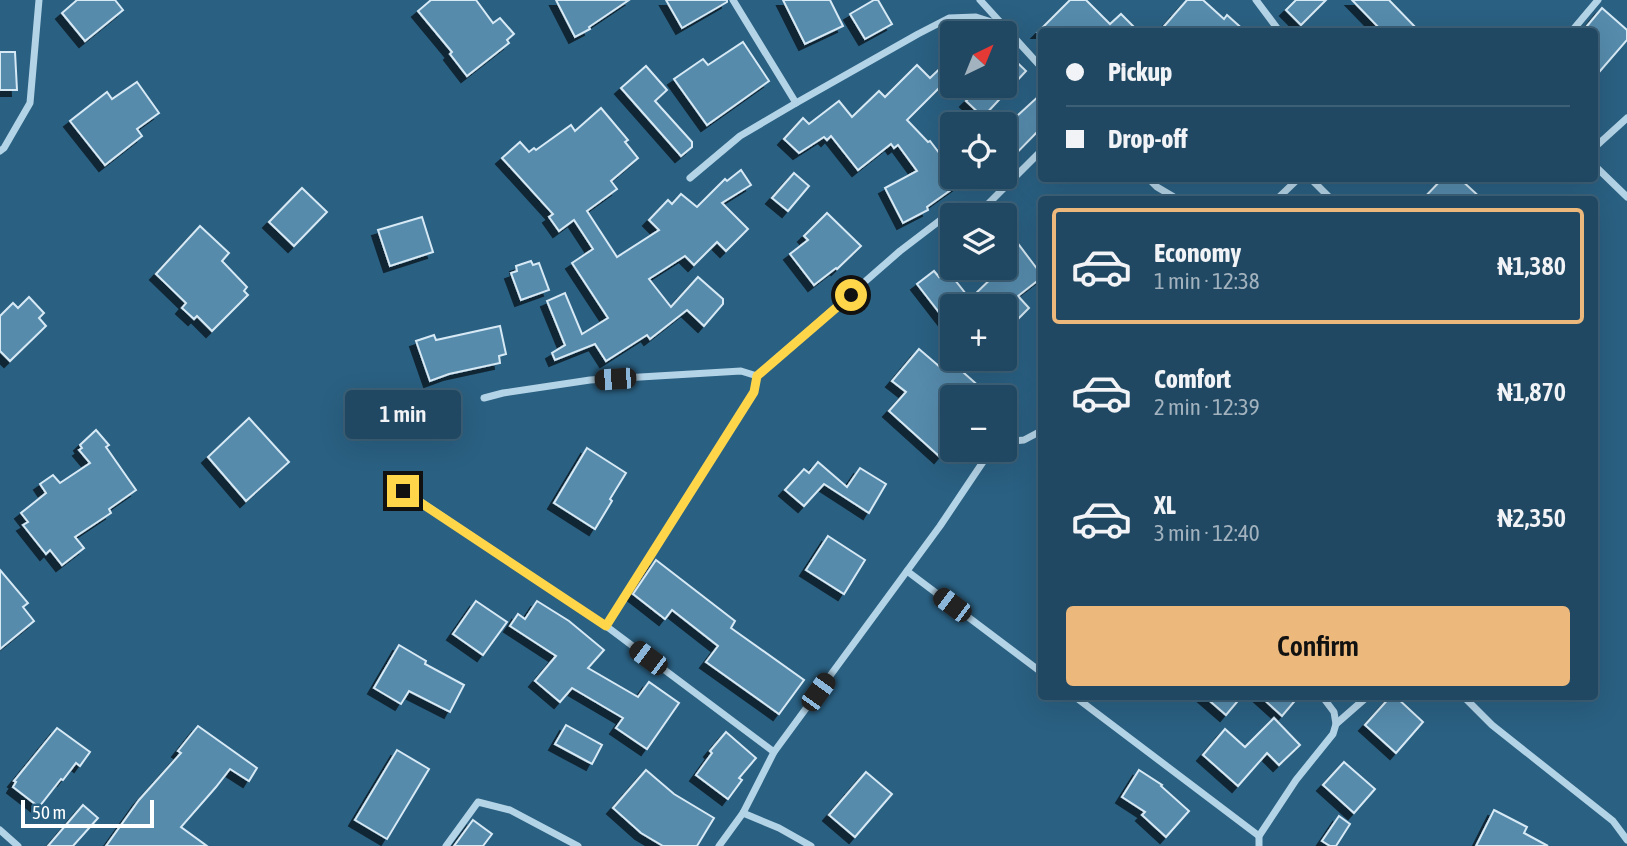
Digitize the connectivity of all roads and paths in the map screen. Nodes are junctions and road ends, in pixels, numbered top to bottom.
1 (39, 0) edge
2 (733, 0) edge
3 (980, 0) edge
4 (1256, 0) edge
5 (1598, 0) edge
6 (943, 21) edge
7 (988, 21) edge
8 (999, 21) edge
9 (940, 23) edge
10 (1277, 28) edge
11 (1574, 28) edge
12 (1017, 40) edge
13 (1038, 63) edge
14 (796, 103) junction
15 (1627, 118) edge
16 (1598, 144) edge
17 (0, 151) edge
18 (1038, 154) edge
19 (1598, 169) edge
20 (690, 178) dead end
21 (1152, 182) edge
22 (1295, 182) edge
23 (1314, 182) edge
24 (1172, 196) edge
25 (1280, 196) edge
26 (1328, 196) edge
27 (1627, 197) edge
28 (757, 376) junction
29 (484, 398) dead end
30 (1038, 433) edge
31 (1017, 441) edge
32 (982, 462) edge
33 (400, 488) dead end
34 (907, 571) junction
35 (606, 626) junction
36 (1038, 670) edge
37 (1079, 700) edge
38 (1325, 700) edge
39 (1363, 700) edge
40 (1466, 700) edge
41 (1336, 724) junction
42 (774, 752) junction
43 (743, 813) junction
44 (0, 830) edge
45 (1259, 836) junction
46 (1627, 840) edge
47 (18, 846) edge
48 (446, 846) edge
49 (578, 846) edge
50 (719, 846) edge
51 (811, 846) edge
52 (1259, 846) edge

1 - 17 street
2 - 14 street
3 - 8 street
4 - 10 street
5 - 11 street
6 - 7 street
9 - 14 street
12 - 13 street
14 - 20 street
15 - 16 street
18 - 28 street
19 - 27 street
21 - 24 street
22 - 25 street
23 - 26 street
28 - 29 street
28 - 35 street
30 - 31 street
32 - 34 street
33 - 35 street
34 - 36 street
34 - 42 street
35 - 42 street
37 - 45 street
38 - 41 street
39 - 41 street
40 - 46 street
41 - 45 street
42 - 43 street
43 - 50 street
43 - 51 street
44 - 47 street
45 - 52 street
48 - 49 street

